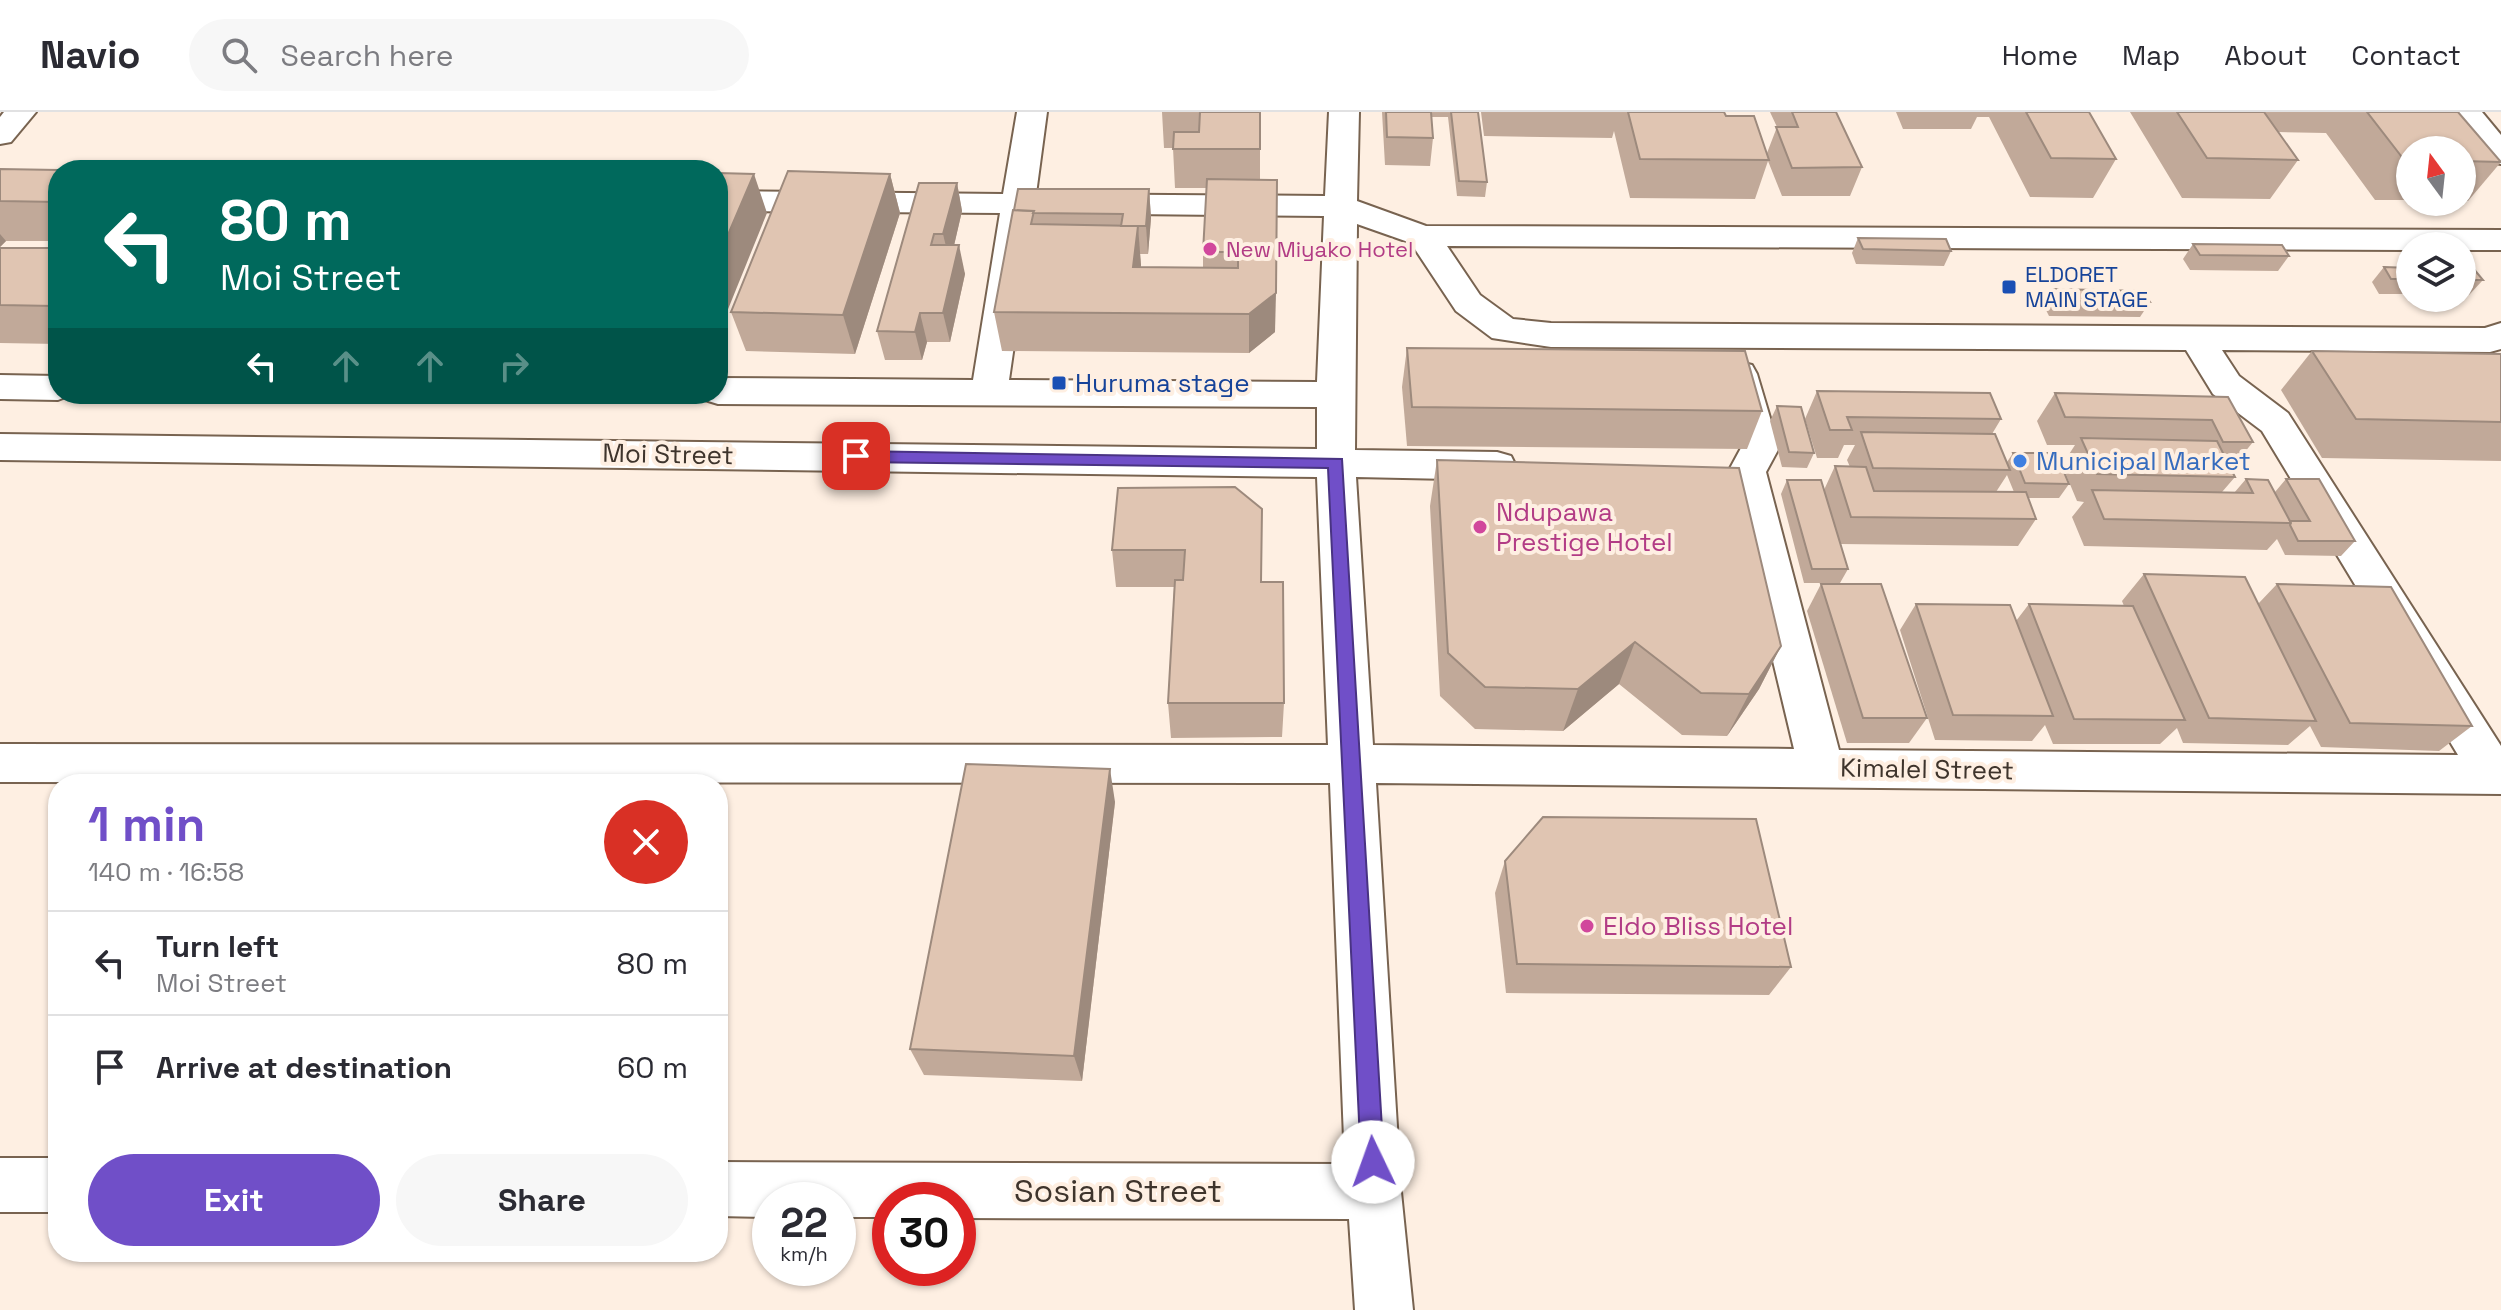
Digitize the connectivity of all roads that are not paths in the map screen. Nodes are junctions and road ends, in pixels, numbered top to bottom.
1 (21, 112) edge
2 (1032, 112) edge
3 (1344, 112) edge
4 (2466, 112) edge
5 (0, 135) edge
6 (2501, 155) edge
7 (728, 201) edge
8 (1018, 203) junction
9 (1339, 206) junction
10 (1423, 236) junction
11 (2501, 240) edge
12 (2501, 335) edge
13 (1729, 336) junction
14 (2196, 338) junction
15 (0, 387) edge
16 (48, 388) edge
17 (728, 391) edge
18 (989, 392) junction
19 (1335, 395) junction
20 (0, 447) edge
21 (1336, 463) junction
22 (1526, 467) edge
23 (0, 763) edge
24 (1353, 764) junction
25 (1821, 768) junction
26 (2497, 774) edge
27 (0, 1185) edge
28 (48, 1185) edge
29 (728, 1189) edge
30 (1374, 1192) junction
31 (1384, 1310) edge

1 - 5 street
2 - 8 street
3 - 9 street
4 - 6 street
7 - 8 street
8 - 9 street
8 - 18 street
9 - 10 street
9 - 19 street
10 - 11 street
10 - 13 street
12 - 14 street
13 - 14 street
13 - 25 street
14 - 26 street
15 - 16 street
17 - 18 street
18 - 19 street
19 - 21 street
20 - 21 street, Moi Street
21 - 22 street, Moi Street
21 - 24 street
23 - 24 street, Kimalel Street
24 - 25 street, Kimalel Street
24 - 30 street
25 - 26 street, Kimalel Street
27 - 28 street
29 - 30 street, Sosian Street
30 - 31 street

